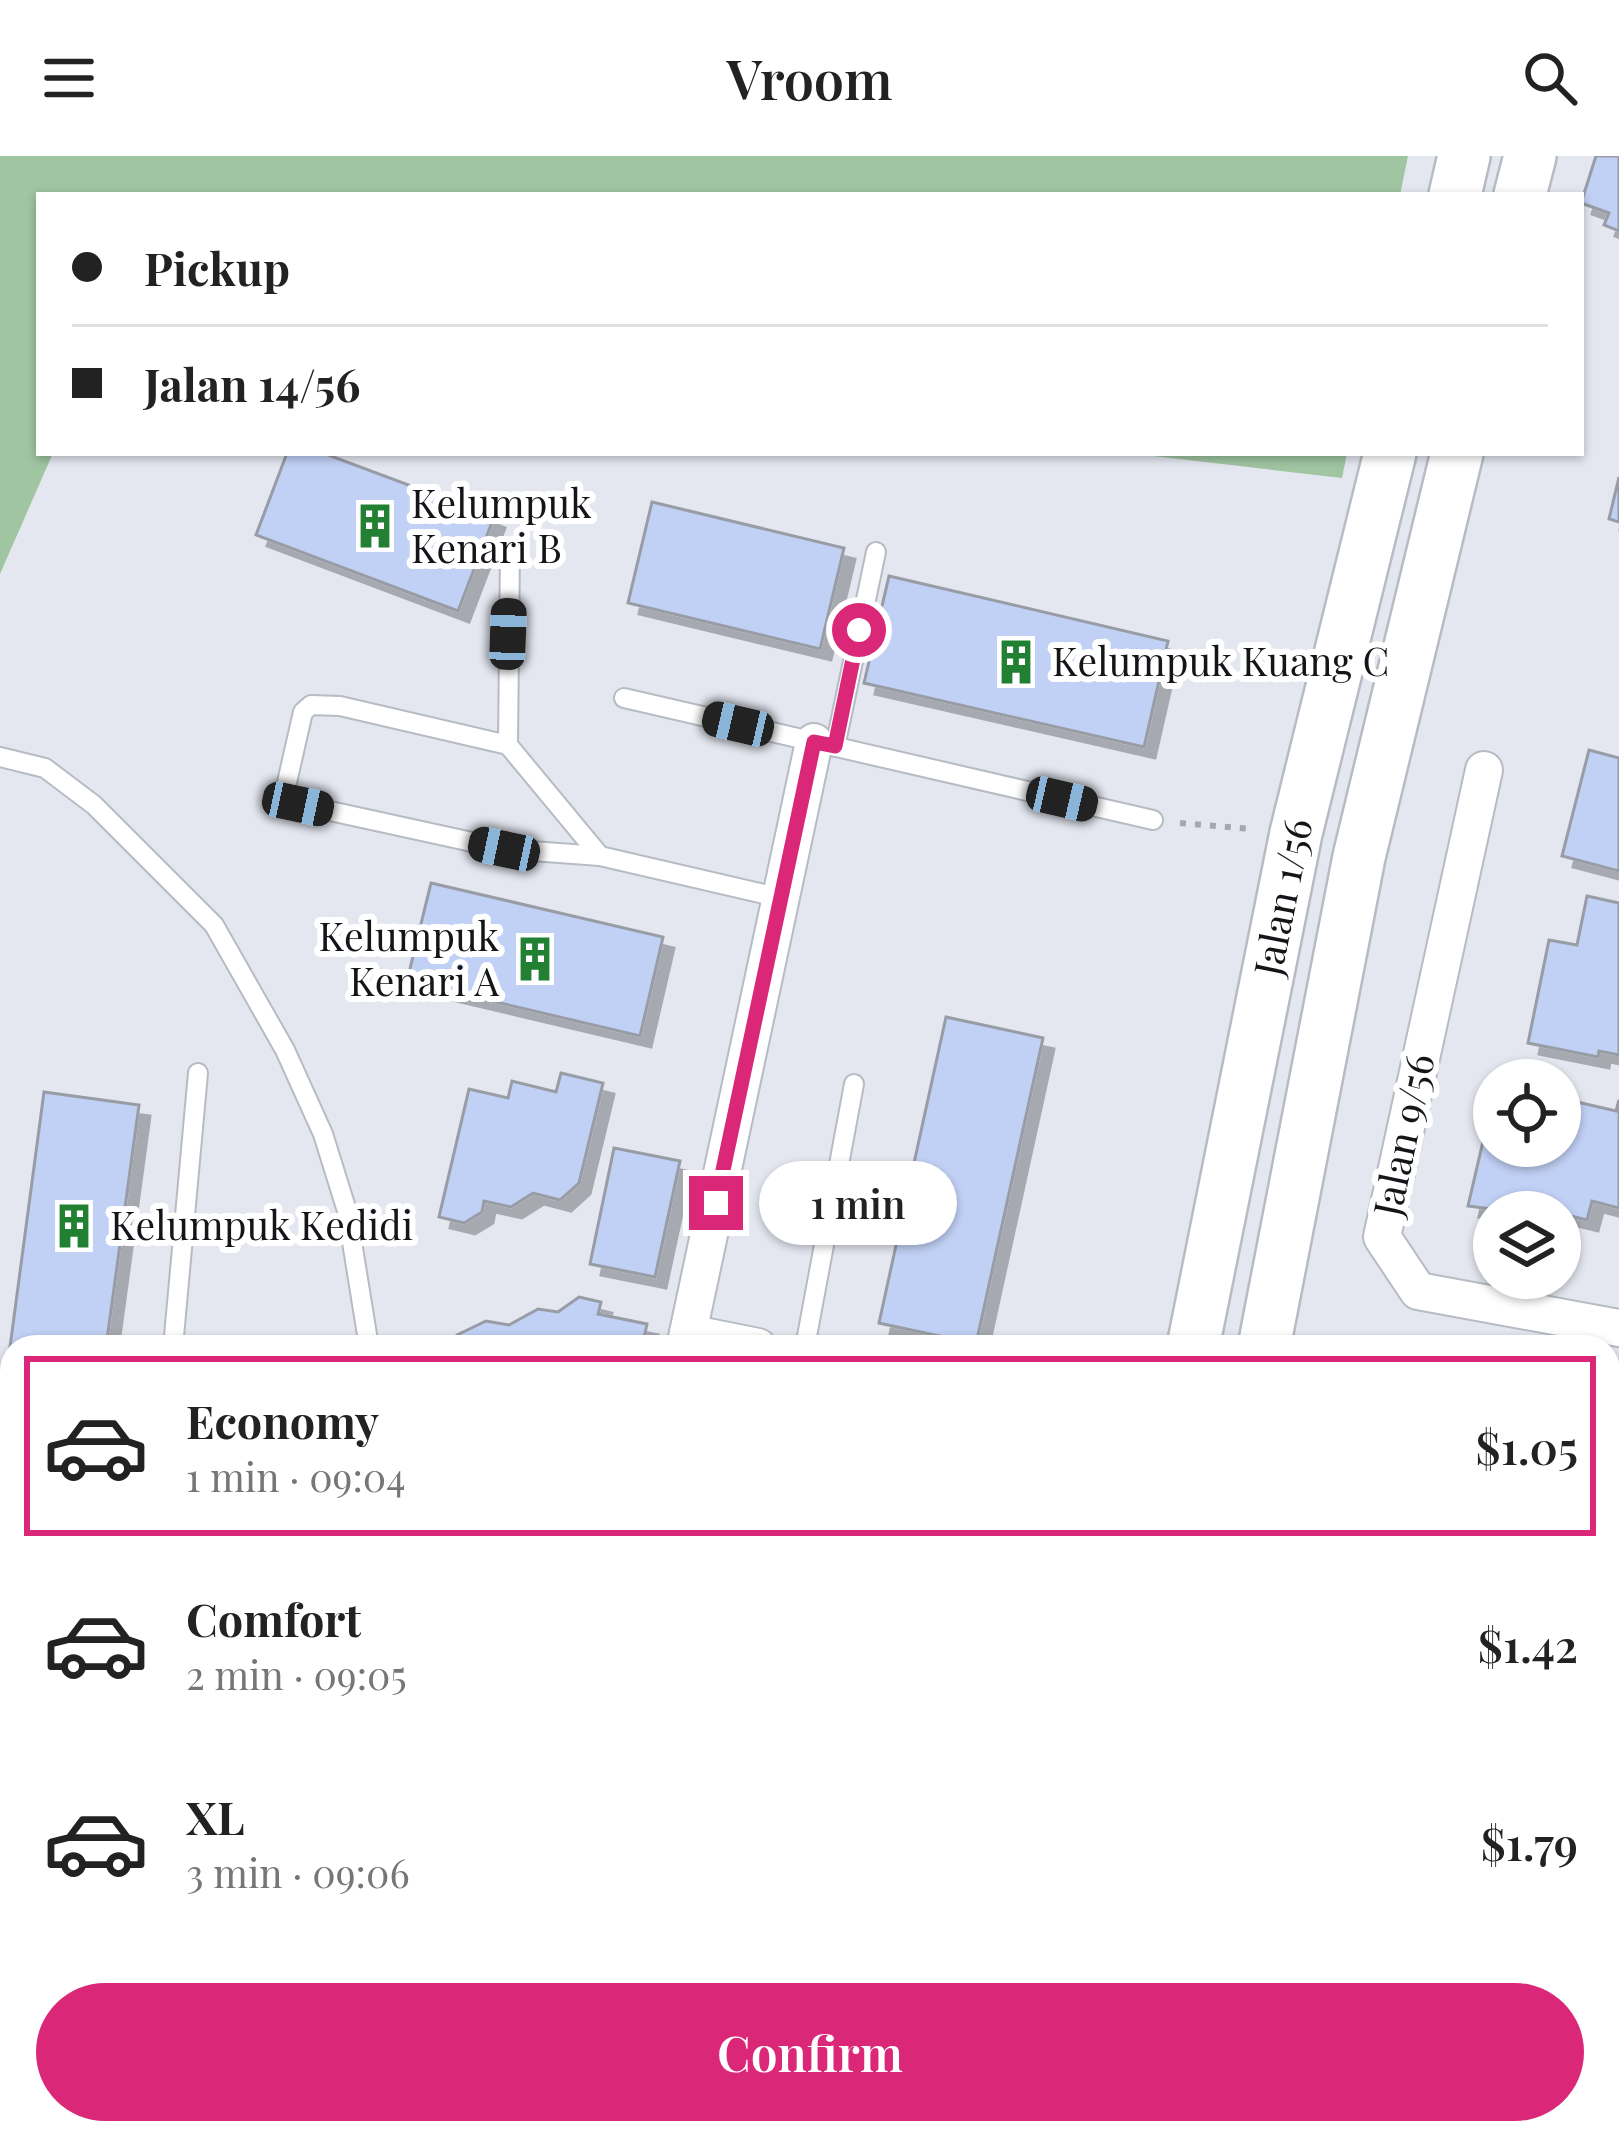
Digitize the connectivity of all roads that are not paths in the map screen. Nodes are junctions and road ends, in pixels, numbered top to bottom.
1 (1465, 156) edge
2 (1530, 156) edge
3 (1456, 192) edge
4 (1521, 192) edge
5 (1389, 456) edge
6 (1456, 456) edge
7 (510, 550) dead end
8 (876, 552) dead end
9 (624, 698) dead end
10 (825, 744) junction
11 (508, 745) junction
12 (0, 757) edge
13 (1484, 770) dead end
14 (1153, 820) road end
15 (600, 856) junction
16 (781, 898) junction
17 (198, 1073) dead end
18 (854, 1084) dead end
19 (1619, 1328) edge
20 (174, 1335) edge
21 (367, 1335) edge
22 (687, 1335) edge
23 (807, 1335) edge
24 (1194, 1335) edge
25 (1266, 1335) edge

1 - 3 main road
2 - 4 main road
5 - 24 main road, Jalan 1/56
6 - 25 main road, Jalan 1/56
7 - 11 lane
8 - 10 lane
9 - 10 lane
10 - 14 lane
10 - 16 street
11 - 15 lane
11 - 15 lane
12 - 21 lane
13 - 19 street, Jalan 9/56
15 - 16 lane
16 - 22 street
17 - 20 lane
18 - 23 lane

